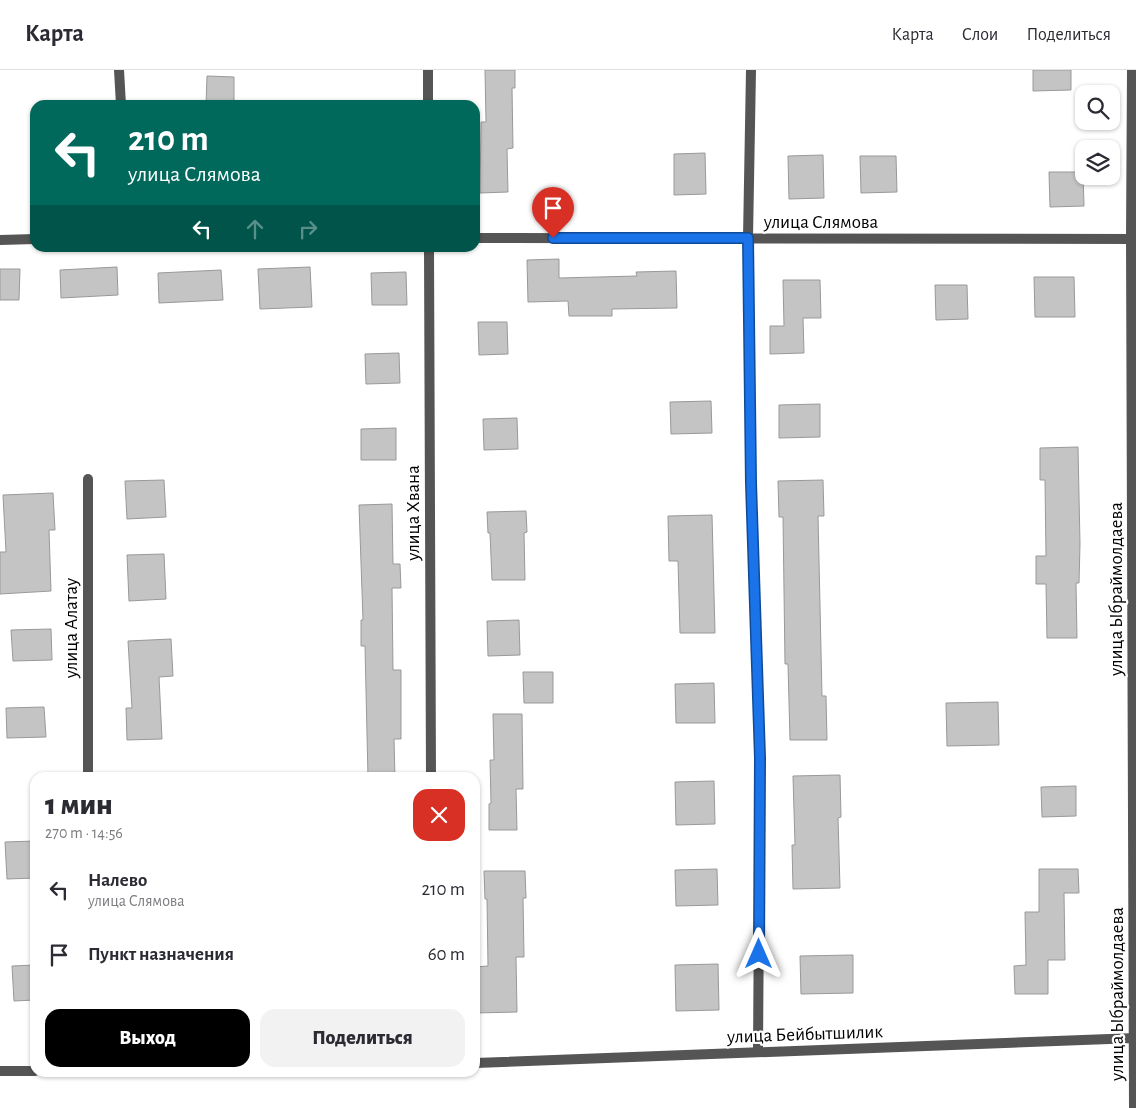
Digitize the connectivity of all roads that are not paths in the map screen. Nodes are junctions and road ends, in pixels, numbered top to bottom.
1 (119, 70) edge
2 (428, 70) edge
3 (752, 70) edge
4 (1132, 70) edge
5 (121, 100) edge
6 (428, 100) edge
7 (480, 238) edge
8 (748, 238) junction
9 (30, 239) edge
10 (1134, 239) edge
11 (0, 240) edge
12 (429, 252) edge
13 (88, 479) dead end
14 (88, 772) edge
15 (431, 772) edge
16 (1135, 1038) edge
17 (758, 1052) junction
18 (480, 1063) edge
19 (30, 1070) edge
20 (0, 1071) edge
21 (1134, 1108) edge

1 - 5 street
2 - 6 street
3 - 8 street
4 - 10 street, улица Ыбраймолдаева
7 - 8 street, улица Слямова
8 - 10 street, улица Слямова
8 - 17 street
9 - 11 street
10 - 16 street, улица Ыбраймолдаева
12 - 15 street, улица Хвана
13 - 14 street, улица Алатау
16 - 17 street, улица Бейбытшилик
16 - 21 street, улица Ыбраймолдаева
17 - 18 street, улица Бейбытшилик
19 - 20 street

